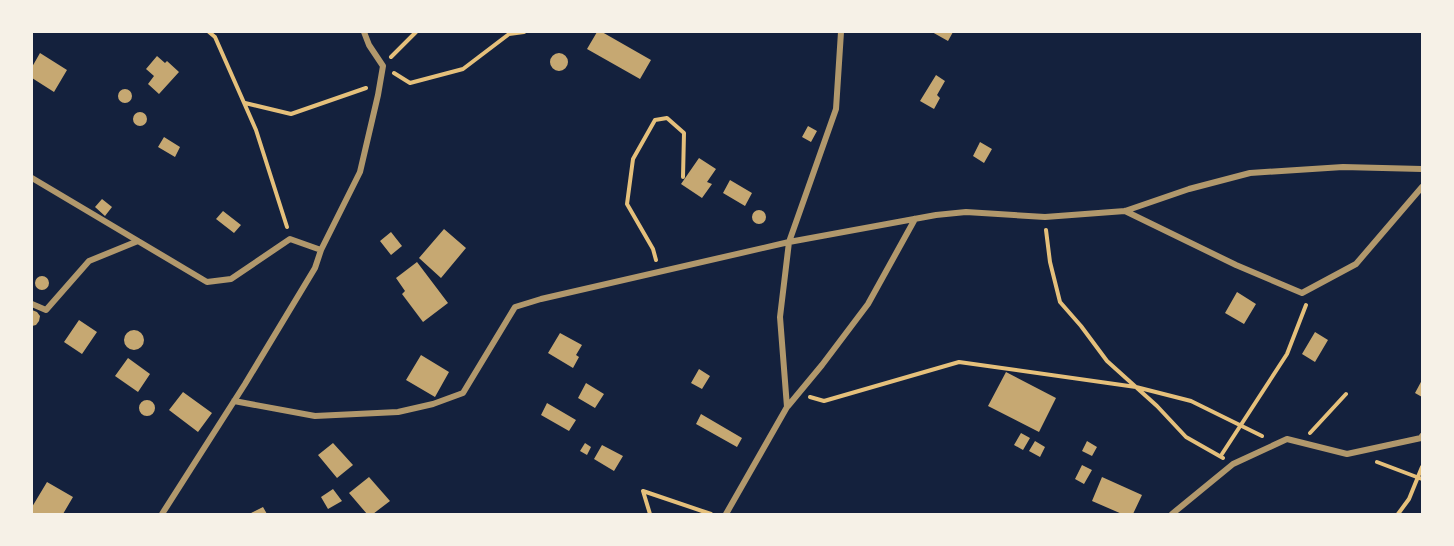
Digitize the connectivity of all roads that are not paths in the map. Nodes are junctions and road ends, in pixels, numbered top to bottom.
1 (364, 32) edge
2 (841, 32) edge
3 (1422, 169) edge
4 (32, 178) edge
5 (1422, 187) edge
6 (1125, 211) junction
7 (915, 219) junction
8 (138, 241) junction
9 (789, 242) junction
10 (321, 250) junction
11 (32, 304) edge
12 (234, 400) junction
13 (787, 407) junction
14 (1422, 436) edge
15 (162, 514) edge
16 (726, 514) edge
17 (1172, 514) edge

1 - 10 street
2 - 9 street
3 - 6 street
4 - 8 street
5 - 6 street
6 - 7 street
7 - 9 street
7 - 13 street
8 - 10 street
8 - 11 street
9 - 12 street
9 - 13 street
10 - 12 street
12 - 15 street
13 - 16 street
14 - 17 street

